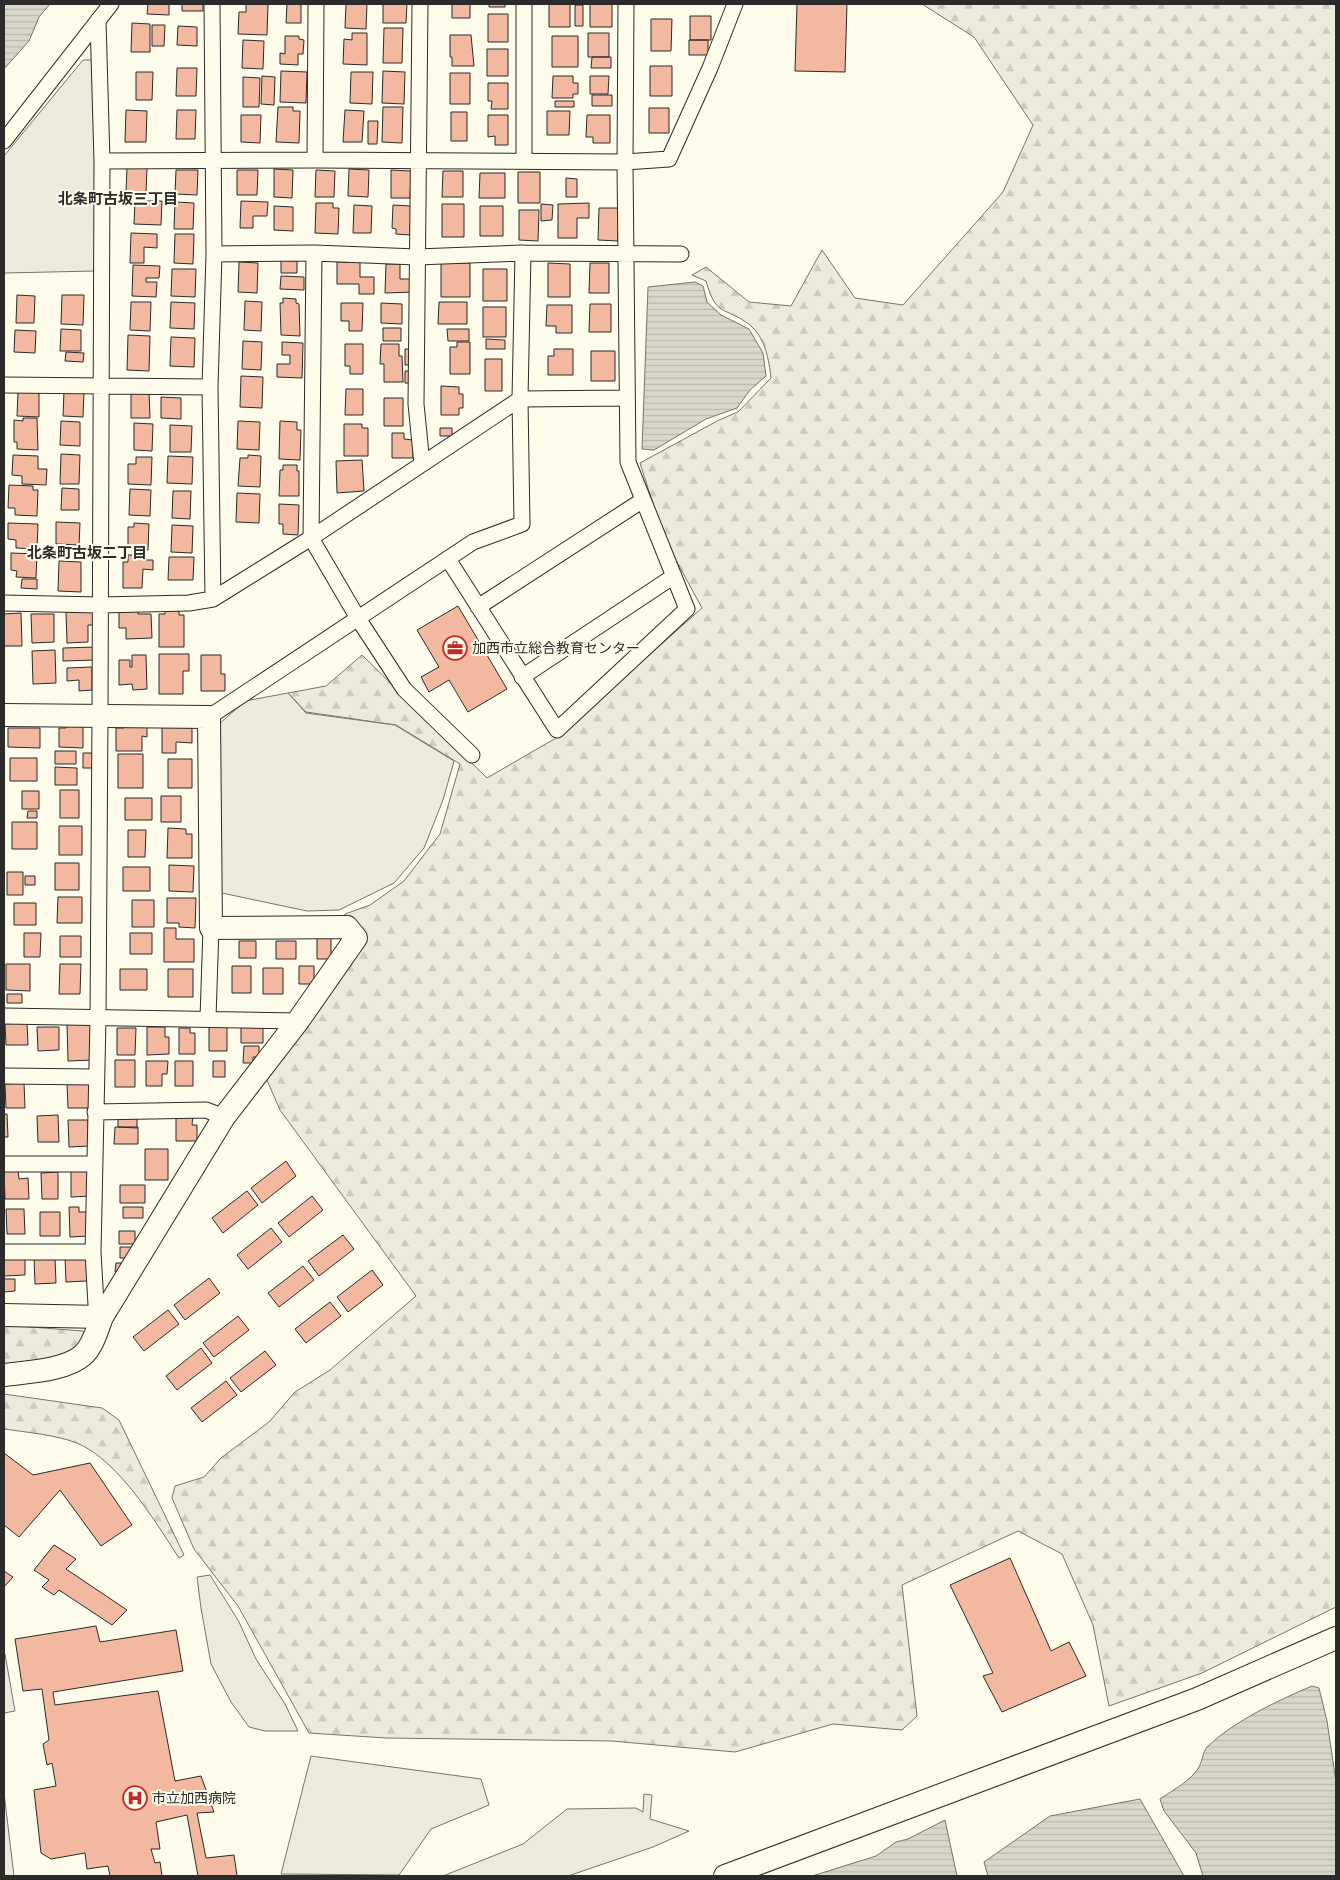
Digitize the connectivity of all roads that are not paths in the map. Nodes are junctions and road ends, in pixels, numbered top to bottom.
1 (111, 4) edge
2 (212, 4) edge
3 (316, 4) edge
4 (420, 4) edge
5 (524, 4) edge
6 (626, 4) edge
7 (736, 4) edge
8 (98, 20) junction
9 (4, 141) edge
10 (315, 160) junction
11 (102, 161) junction
12 (419, 161) junction
13 (524, 161) junction
14 (212, 162) junction
15 (625, 162) junction
16 (314, 253) junction
17 (524, 253) junction
18 (214, 254) junction
19 (625, 254) junction
20 (681, 254) dead end
21 (417, 257) junction
22 (4, 385) edge
23 (101, 385) junction
24 (210, 387) junction
25 (626, 398) junction
26 (520, 399) junction
27 (422, 464) junction
28 (643, 500) junction
29 (311, 538) junction
30 (448, 559) junction
31 (674, 576) junction
32 (213, 599) junction
33 (4, 603) edge
34 (100, 605) junction
35 (478, 607) junction
36 (358, 620) junction
37 (522, 677) junction
38 (4, 715) edge
39 (100, 715) junction
40 (209, 717) junction
41 (472, 755) dead end
42 (211, 928) junction
43 (4, 1016) edge
44 (208, 1018) junction
45 (98, 1019) junction
46 (298, 1021) junction
47 (4, 1076) edge
48 (95, 1077) junction
49 (95, 1112) junction
50 (224, 1117) junction
51 (4, 1164) edge
52 (95, 1164) junction
53 (4, 1252) edge
54 (93, 1252) junction
55 (4, 1315) edge
56 (102, 1318) junction
57 (4, 1375) edge
58 (1336, 1638) edge
59 (725, 1876) edge

1 - 8 street
2 - 14 street
3 - 10 street
4 - 12 street
5 - 13 street
6 - 15 street
7 - 15 street
8 - 9 street
8 - 11 street
10 - 12 street
10 - 14 street
11 - 14 street
11 - 23 street
12 - 13 street
12 - 21 street
13 - 15 street
14 - 18 street
15 - 19 street
16 - 18 street
16 - 21 street
16 - 29 street
17 - 19 street
17 - 21 street
17 - 26 street
18 - 24 street
19 - 20 street
19 - 25 street
21 - 27 street
22 - 23 street
23 - 24 street
23 - 34 street
24 - 32 street
25 - 26 street
25 - 28 street
26 - 27 street
26 - 30 street
27 - 29 street
28 - 31 street
28 - 35 street
29 - 32 street
29 - 36 street
30 - 35 street
30 - 36 street
31 - 37 street
31 - 37 street
32 - 34 street
33 - 34 street
34 - 39 street
35 - 37 street
36 - 40 street
36 - 41 street
38 - 39 street
39 - 40 street
39 - 45 street
40 - 42 street
42 - 44 street
42 - 46 street
43 - 45 street
44 - 45 street
44 - 46 street
45 - 48 street
46 - 50 street
47 - 48 street
48 - 49 street
49 - 50 street
49 - 52 street
50 - 56 street
51 - 52 street
52 - 54 street
53 - 54 street
54 - 56 street
55 - 56 street
56 - 57 street
58 - 59 street

